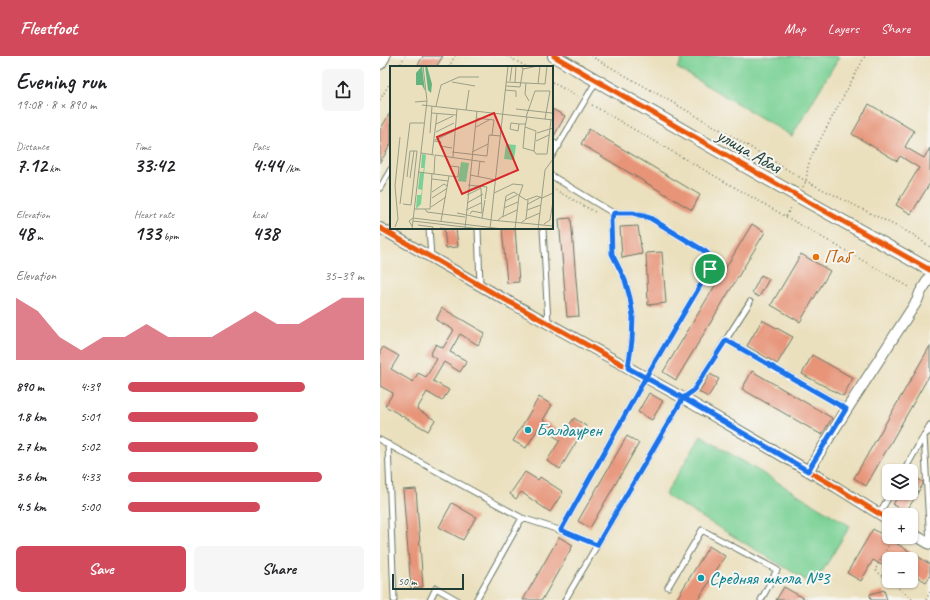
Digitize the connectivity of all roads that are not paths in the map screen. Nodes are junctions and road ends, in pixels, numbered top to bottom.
1 (384, 56) edge
2 (554, 56) edge
3 (380, 63) edge
4 (597, 80) junction
5 (553, 143) edge
6 (559, 146) junction
7 (553, 155) edge
8 (390, 171) edge
9 (553, 177) edge
10 (380, 188) edge
11 (614, 213) junction
12 (380, 228) edge
13 (429, 229) edge
14 (478, 229) edge
15 (543, 229) edge
16 (431, 258) junction
17 (930, 270) edge
18 (930, 277) edge
19 (480, 286) junction
20 (750, 302) dead end
21 (548, 324) junction
22 (726, 340) junction
23 (628, 368) junction
24 (646, 377) junction
25 (683, 398) junction
26 (846, 409) junction
27 (930, 425) edge
28 (930, 431) edge
29 (924, 435) junction
30 (380, 440) edge
31 (388, 444) junction
32 (908, 464) edge
33 (808, 471) junction
34 (887, 500) edge
35 (879, 514) junction
36 (882, 516) edge
37 (522, 518) junction
38 (561, 530) junction
39 (918, 537) edge
40 (930, 544) edge
41 (597, 545) junction
42 (668, 587) dead end
43 (394, 600) edge
44 (430, 600) edge
45 (457, 600) edge
46 (476, 600) edge
47 (565, 600) edge
48 (761, 600) edge

1 - 3 street
2 - 4 street, улица Абая
4 - 6 lane
4 - 17 street, улица Абая
5 - 6 lane
6 - 7 lane
8 - 10 lane
9 - 11 lane
11 - 23 lane
11 - 24 lane
12 - 16 street
13 - 16 lane
14 - 19 lane
15 - 21 lane
16 - 19 street
18 - 26 street
19 - 21 street
20 - 22 lane
21 - 23 street
22 - 25 lane
22 - 26 lane
23 - 24 street
24 - 25 street
24 - 38 lane
25 - 33 street
25 - 41 lane
26 - 33 street
27 - 29 lane
28 - 29 lane
29 - 32 lane
29 - 40 lane
30 - 31 lane
31 - 37 lane
31 - 43 lane
33 - 35 street
34 - 35 lane
35 - 36 street
37 - 38 lane
37 - 46 lane
38 - 41 lane
39 - 40 street
41 - 47 lane
42 - 48 lane
44 - 45 lane

